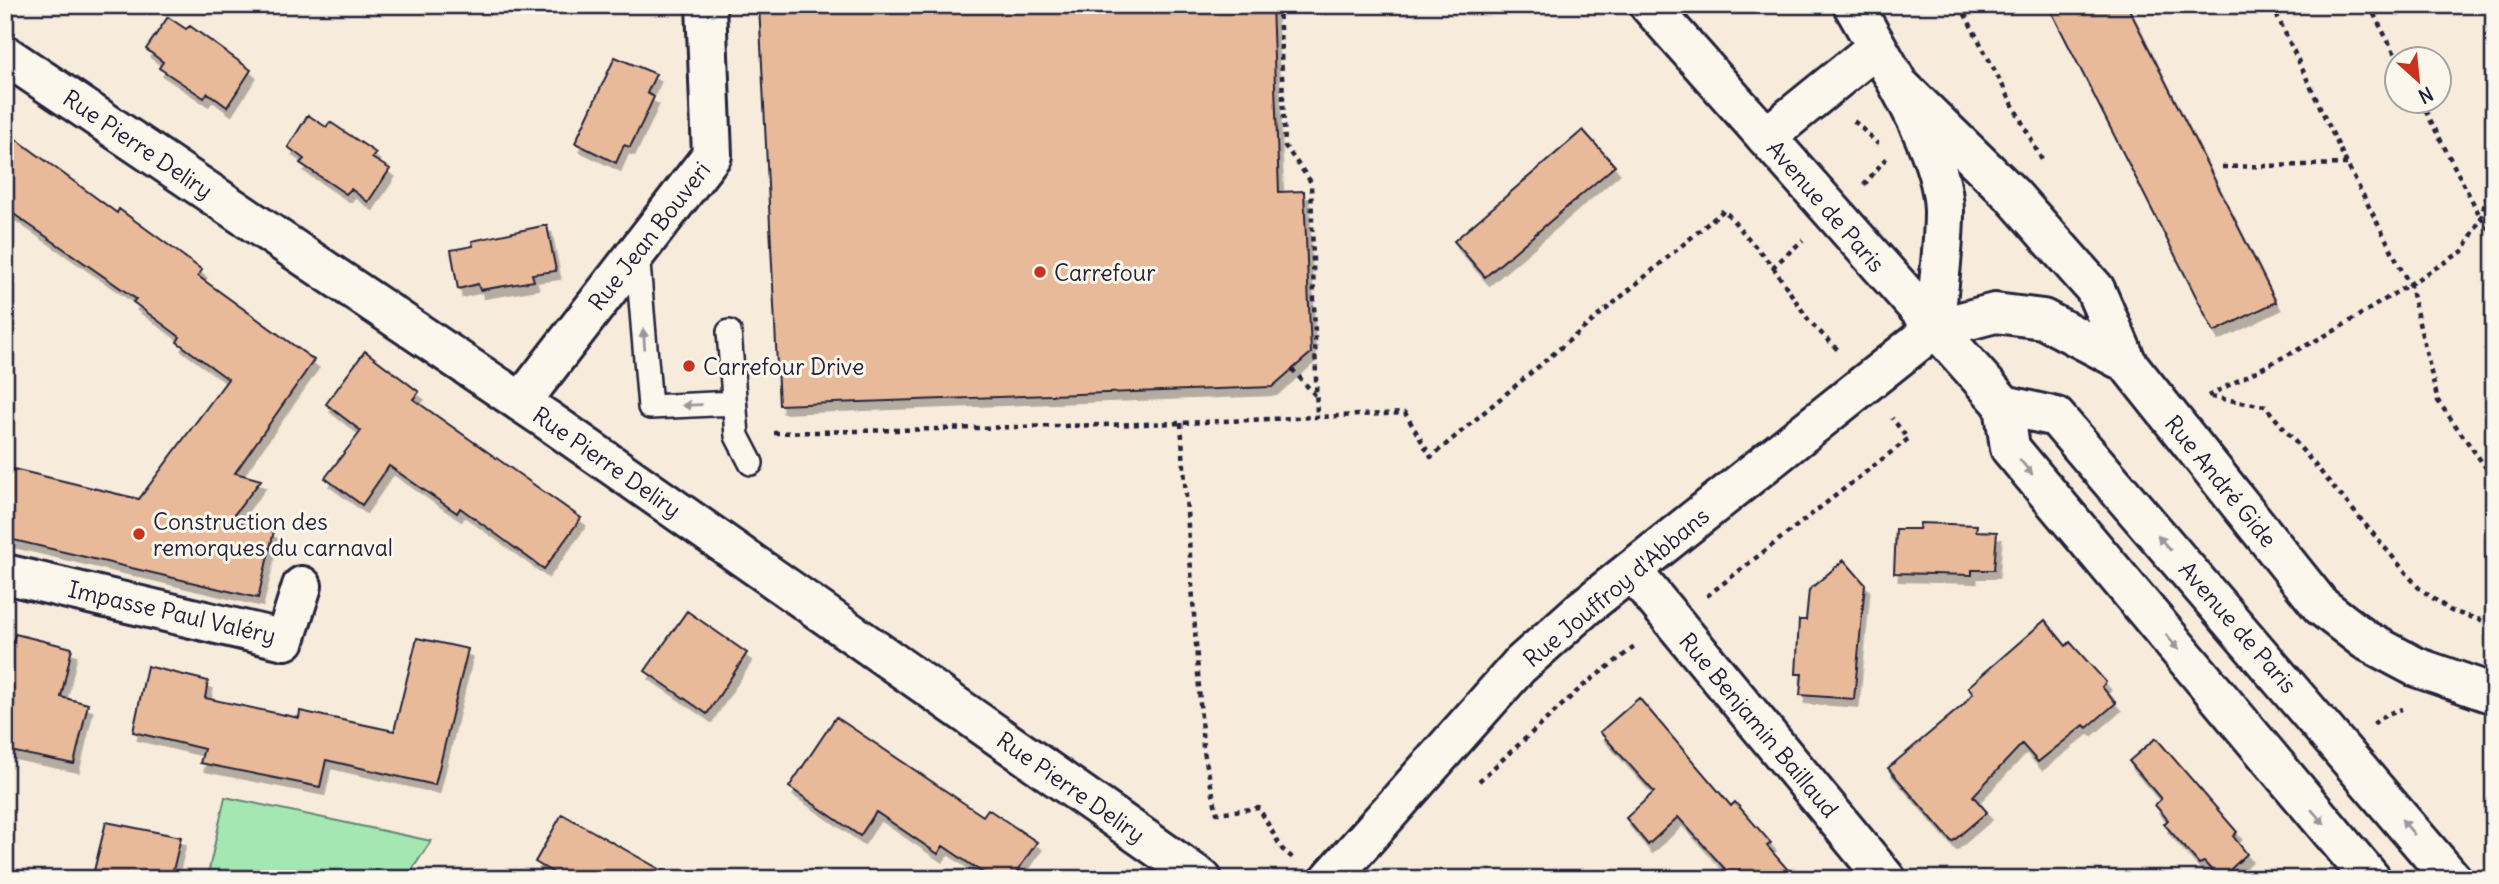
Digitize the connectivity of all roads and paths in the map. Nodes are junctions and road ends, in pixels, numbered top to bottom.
1 (706, 5) edge
2 (1279, 5) edge
3 (1649, 5) edge
4 (1853, 5) edge
5 (1960, 5) edge
6 (2272, 5) edge
7 (2369, 5) edge
8 (2391, 46) edge
9 (1877, 47) junction
10 (5, 55) edge
11 (1900, 86) junction
12 (2428, 116) edge
13 (1766, 137) junction
14 (1889, 153) dead end
15 (2042, 161) dead end
16 (2347, 164) junction
17 (2222, 167) dead end
18 (2494, 168) edge
19 (1832, 213) junction
20 (2481, 218) junction
21 (2494, 235) edge
22 (637, 252) junction
23 (2410, 286) junction
24 (1934, 329) junction
25 (729, 332) dead end
26 (2127, 363) junction
27 (1292, 369) dead end
28 (1317, 396) junction
29 (2207, 396) dead end
30 (521, 402) junction
31 (734, 403) junction
32 (2004, 405) junction
33 (1317, 418) junction
34 (1181, 423) junction
35 (751, 463) joint
36 (2494, 480) edge
37 (1632, 571) junction
38 (5, 574) edge
39 (302, 586) dead end
40 (2494, 694) edge
41 (1315, 871) edge
42 (1202, 879) edge
43 (1886, 879) edge
44 (2371, 879) edge
45 (2452, 879) edge

1 - 22 street, Rue Jean Bouveri
2 - 28 path
3 - 13 street, Avenue de Paris
4 - 9 street
5 - 15 path
6 - 16 path
7 - 8 path
9 - 11 street
9 - 13 street
10 - 30 street, Rue Pierre Deliry
11 - 24 street
11 - 26 street
12 - 20 path
13 - 19 street, Avenue de Paris
14 - 19 path
16 - 17 path
16 - 23 path
18 - 20 path
19 - 24 street, Avenue de Paris
19 - 33 path
20 - 21 path
20 - 23 path
22 - 30 street, Rue Jean Bouveri
31 -> 22 lane
23 - 29 path
23 - 36 path
24 - 26 street, Rue André Gide
24 - 32 street, Avenue de Paris
24 - 37 street, Rue Jouffroy d'Abbans
25 - 31 lane
26 - 40 street, Rue André Gide
27 - 28 path
28 - 33 path
30 - 42 street, Rue Pierre Deliry
31 - 35 lane
32 -> 44 street
45 -> 32 street, Avenue de Paris
33 - 34 path
34 - 35 path
34 - 41 path
37 - 41 street, Rue Jouffroy d'Abbans
37 - 43 street, Rue Benjamin Baillaud
38 - 39 street, Impasse Paul Valéry

